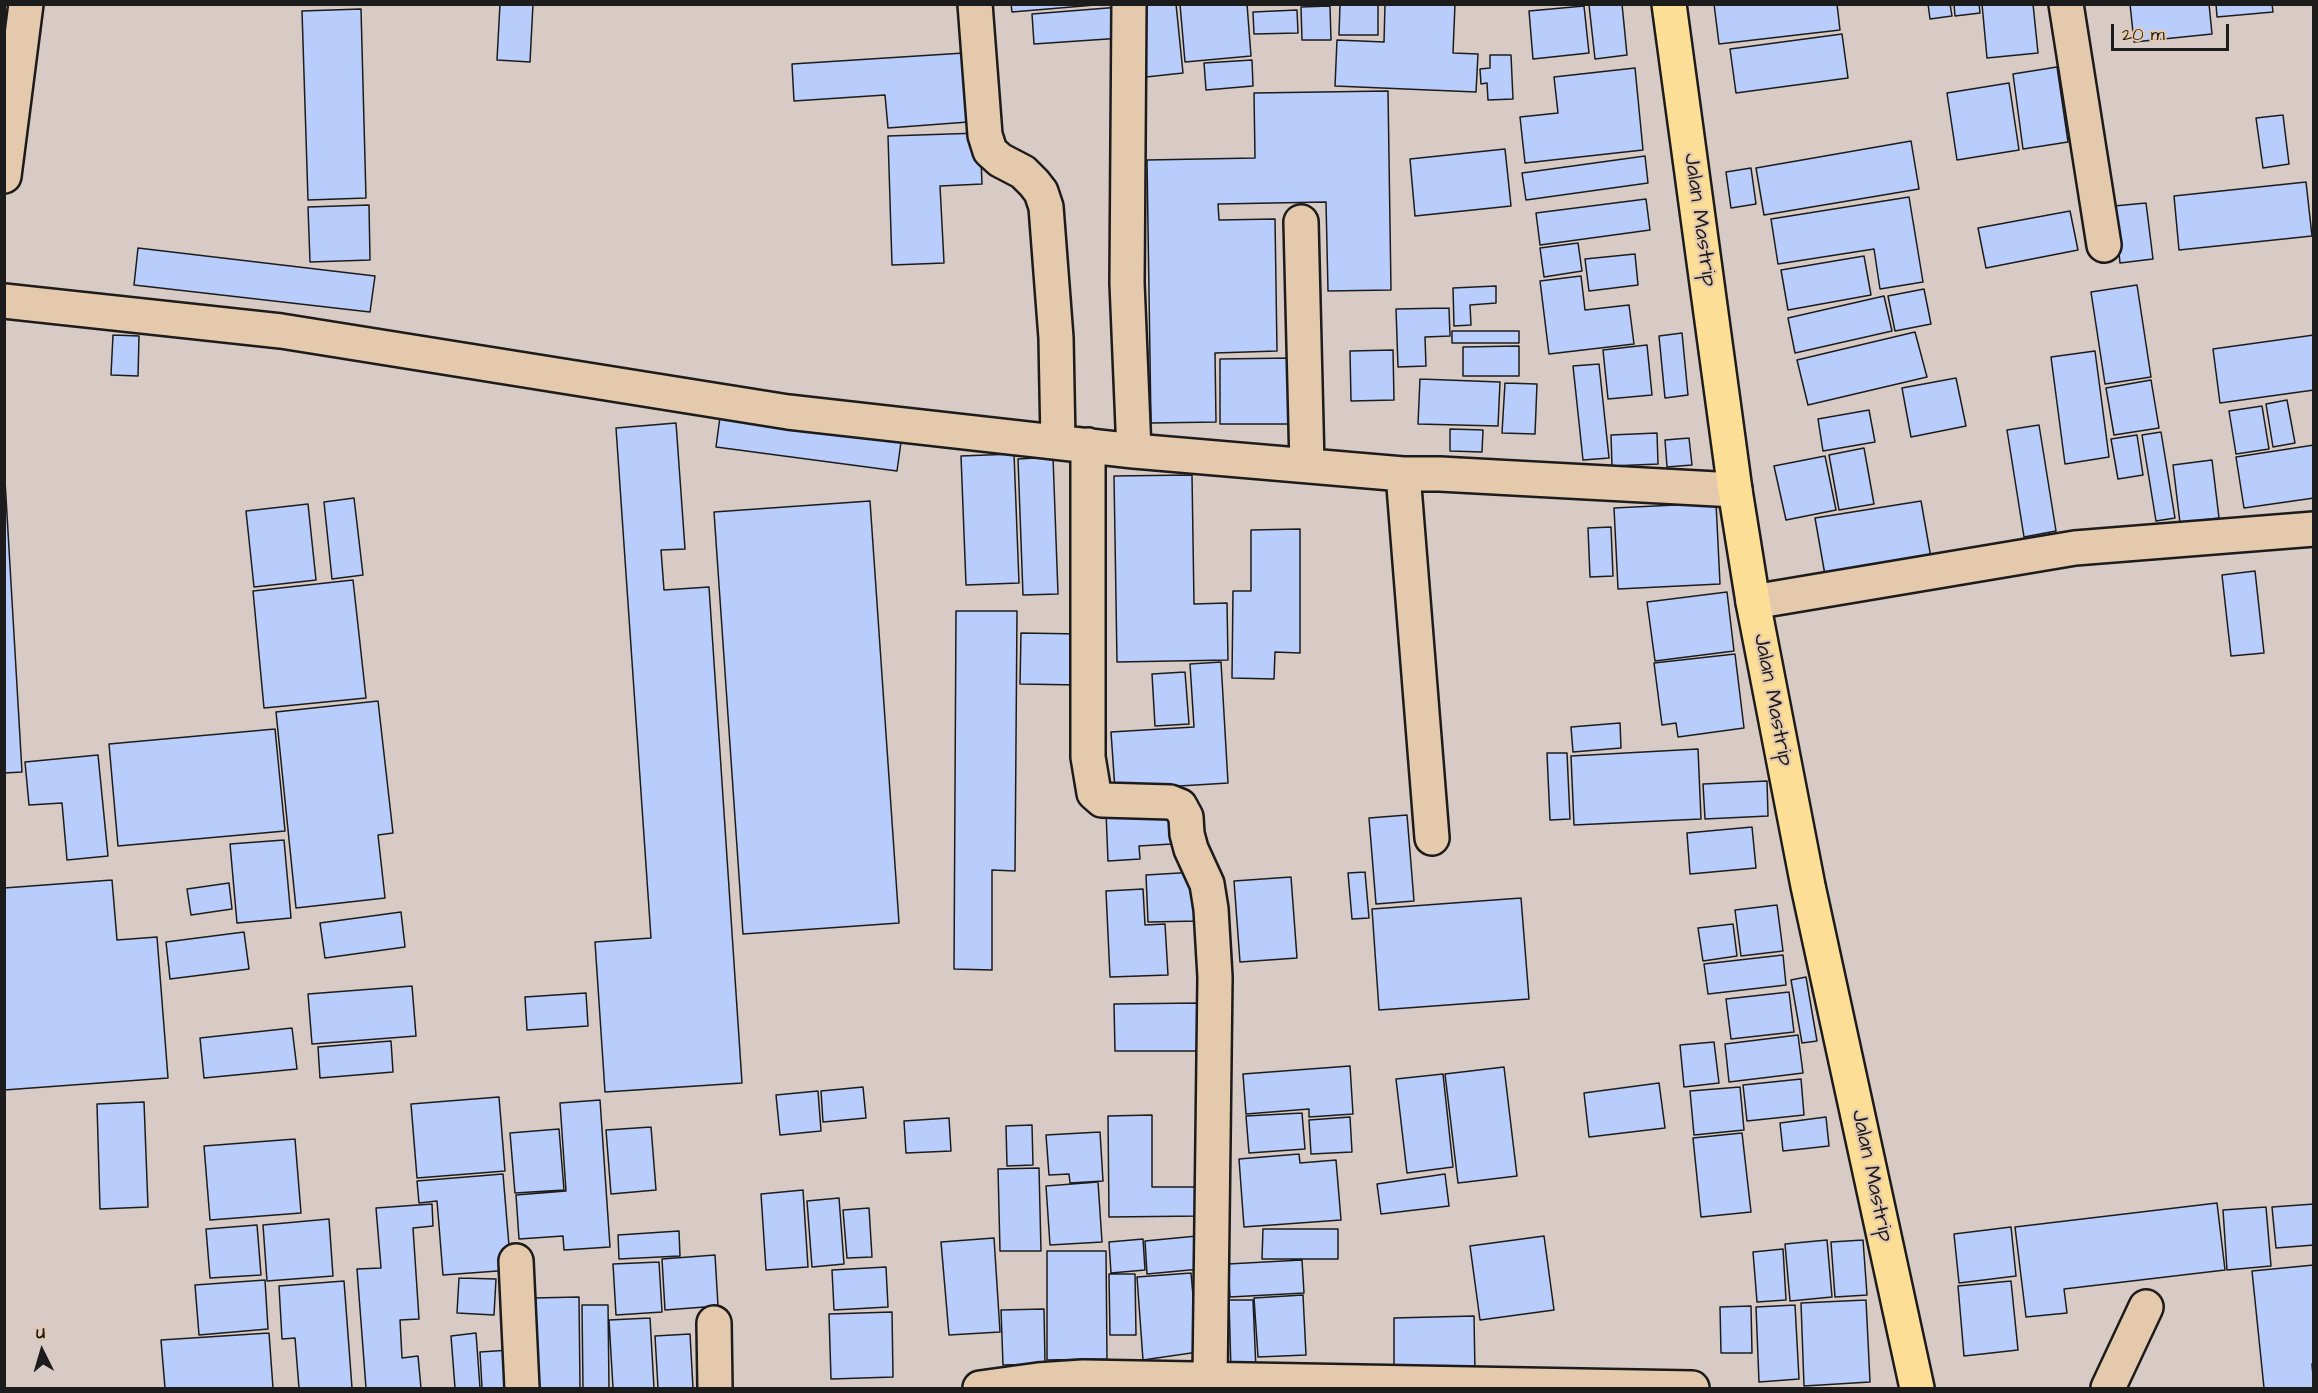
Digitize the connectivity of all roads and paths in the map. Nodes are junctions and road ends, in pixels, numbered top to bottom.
1 (26, 4) edge
2 (975, 4) edge
3 (1129, 4) edge
4 (1669, 4) edge
5 (2066, 4) edge
6 (4, 176) edge
7 (1301, 222) dead end
8 (2104, 245) dead end
9 (4, 301) edge
10 (1073, 444) junction
11 (1134, 451) junction
12 (1307, 465) junction
13 (1403, 474) junction
14 (1735, 490) junction
15 (2313, 529) edge
16 (1753, 602) junction
17 (1432, 838) dead end
18 (516, 1261) dead end
19 (2146, 1307) dead end
20 (714, 1323) dead end
21 (1210, 1380) junction
22 (1169, 1383) edge
23 (522, 1389) edge
24 (715, 1389) edge
25 (980, 1389) edge
26 (1692, 1389) edge
27 (1917, 1389) edge
28 (2108, 1389) edge

1 - 6 street
2 - 10 street
3 - 11 street
4 - 14 main road, Jalan Mastrip
5 - 8 street
7 - 12 street
9 - 10 street
10 - 11 street
10 - 21 street
11 - 12 street
12 - 13 street
13 - 14 street
13 - 17 street
14 - 16 main road, Jalan Mastrip
15 - 16 street
16 - 27 main road, Jalan Mastrip
18 - 23 street
19 - 28 street
20 - 24 street
21 - 22 street
21 - 26 street
22 - 25 street

